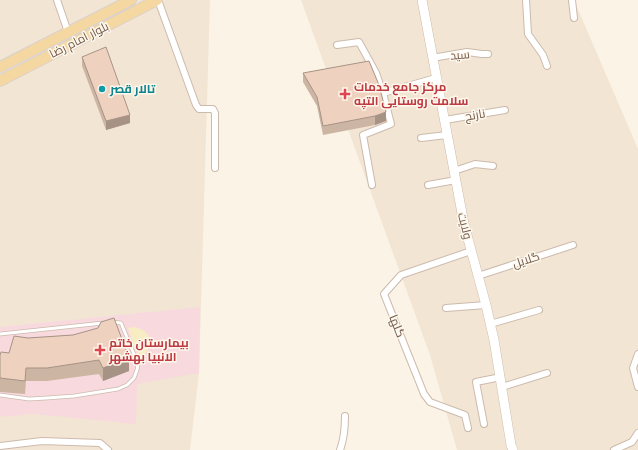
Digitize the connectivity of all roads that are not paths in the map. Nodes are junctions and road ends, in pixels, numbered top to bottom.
1 (57, 0) edge
2 (131, 0) edge
3 (158, 0) edge
4 (422, 0) edge
5 (526, 0) edge
6 (572, 0) edge
7 (574, 18) dead end
8 (68, 32) junction
9 (337, 45) dead end
10 (488, 54) dead end
11 (432, 58) junction
12 (547, 66) dead end
13 (0, 67) edge
14 (436, 78) junction
15 (0, 81) edge
16 (383, 93) junction
17 (505, 110) dead end
18 (445, 120) junction
19 (447, 135) junction
20 (421, 138) dead end
21 (493, 166) dead end
22 (215, 168) dead end
23 (455, 176) junction
24 (372, 185) dead end
25 (428, 185) dead end
26 (573, 245) dead end
27 (471, 251) junction
28 (478, 276) junction
29 (486, 305) junction
30 (446, 308) dead end
31 (539, 310) dead end
32 (490, 324) junction
33 (0, 334) edge
34 (638, 354) edge
35 (547, 373) dead end
36 (502, 382) junction
37 (638, 387) edge
38 (0, 395) edge
39 (345, 416) dead end
40 (484, 424) dead end
41 (468, 428) dead end
42 (638, 433) edge
43 (0, 446) edge
44 (108, 450) edge
45 (340, 450) edge
46 (513, 450) edge
47 (614, 450) edge

1 - 8 street
2 - 8 main road, بلوار امام رضا
3 - 15 main road, بلوار امام رضا
3 - 22 street
4 - 11 street, ولایت
5 - 12 street
6 - 7 street
8 - 13 main road, بلوار امام رضا
9 - 16 street
10 - 11 street, سید
11 - 14 street, ولایت
14 - 16 street
14 - 18 street, ولایت
16 - 24 street
17 - 18 street, نارنج
18 - 19 street, ولایت
19 - 20 street
19 - 23 street, ولایت
21 - 23 street
23 - 25 street
23 - 27 street, ولایت
26 - 28 street, گلایل
27 - 28 street, ولایت
27 - 41 street, گلها
28 - 29 street, ولایت
29 - 30 street
29 - 32 street, ولایت
31 - 32 street
32 - 36 street, ولایت
33 - 38 lane
34 - 37 street
35 - 36 street
36 - 40 street
36 - 46 street, ولایت
39 - 45 street
42 - 47 street
43 - 44 street

